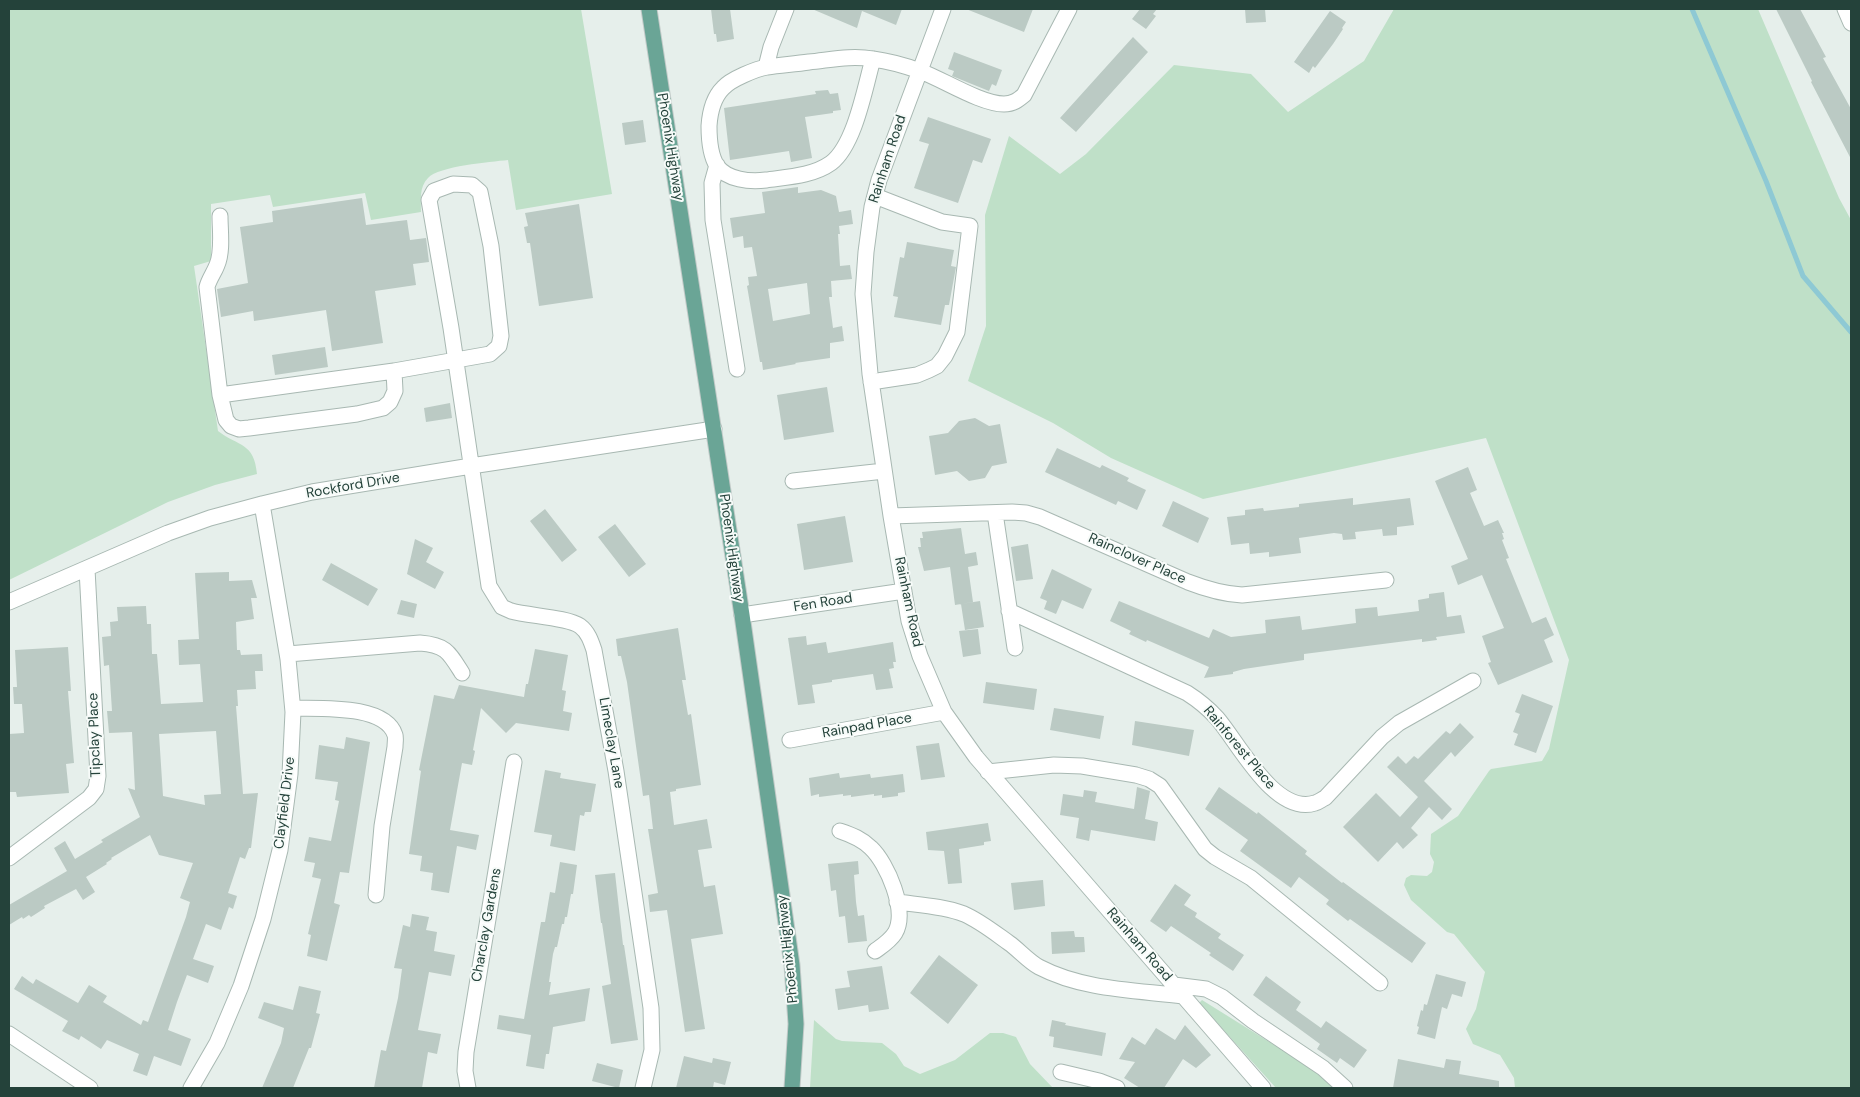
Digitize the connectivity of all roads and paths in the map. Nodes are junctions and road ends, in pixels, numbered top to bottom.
1 (649, 9) edge
2 (786, 9) edge
3 (944, 9) edge
4 (1069, 9) edge
5 (1845, 9) edge
6 (1851, 23) edge
7 (873, 59) junction
8 (766, 67) junction
9 (919, 71) junction
10 (717, 165) junction
11 (875, 196) junction
12 (220, 216) dead end
13 (455, 360) junction
14 (737, 369) dead end
15 (394, 371) junction
16 (871, 382) junction
17 (220, 395) junction
18 (714, 429) junction
19 (471, 466) junction
20 (884, 471) junction
21 (793, 481) dead end
22 (262, 504) junction
23 (995, 512) junction
24 (891, 516) junction
25 (87, 569) junction
26 (1386, 580) dead end
27 (904, 591) junction
28 (9, 602) edge
29 (1009, 611) junction
30 (742, 615) junction
31 (1015, 648) dead end
32 (288, 654) junction
33 (462, 673) dead end
34 (1473, 681) dead end
35 (293, 708) junction
36 (944, 712) junction
37 (790, 740) dead end
38 (514, 762) dead end
39 (988, 772) junction
40 (840, 831) dead end
41 (9, 858) edge
42 (376, 895) dead end
43 (897, 902) junction
44 (875, 951) dead end
45 (1380, 983) dead end
46 (1179, 991) junction
47 (9, 1034) edge
48 (1061, 1072) dead end
49 (90, 1088) edge
50 (191, 1088) edge
51 (468, 1088) edge
52 (643, 1088) edge
53 (792, 1088) edge
54 (1117, 1088) edge
55 (1263, 1088) edge
56 (1345, 1088) edge

1 - 18 main road, Phoenix Highway
2 - 8 street
3 - 9 street, Rainham Road
4 - 9 street
5 - 6 street
7 - 8 street
7 - 9 street
7 - 10 street
8 - 10 street
9 - 11 street, Rainham Road
10 - 14 street
11 - 16 street, Rainham Road
11 - 16 street
12 - 17 street
13 - 13 street
13 - 15 street
13 - 19 street, Limeclay Lane
15 - 17 street
15 - 17 street
16 - 20 street, Rainham Road
18 - 19 street, Rockford Drive
18 - 30 main road, Phoenix Highway
19 - 22 street, Rockford Drive
19 - 52 street, Limeclay Lane
20 - 21 street
20 - 24 street, Rainham Road
22 - 25 street, Rockford Drive
22 - 32 street, Clayfield Drive
23 - 24 street, Rainclover Place
23 - 26 street, Rainclover Place
23 - 29 street
24 - 27 street, Rainham Road
25 - 28 street, Rockford Drive
25 - 41 street, Tipclay Place
27 - 30 street, Fen Road
27 - 36 street, Rainham Road
29 - 31 street
29 - 34 street, Rainforest Place
30 - 53 main road, Phoenix Highway
32 - 33 street
32 - 35 street, Clayfield Drive
35 - 42 street
35 - 50 street, Clayfield Drive
36 - 37 street, Rainpad Place
36 - 39 street, Rainham Road
38 - 51 street, Charclay Gardens
39 - 45 street
39 - 46 street, Rainham Road
40 - 43 street
43 - 44 street
43 - 46 street
46 - 55 street, Rainham Road
46 - 56 street
47 - 49 street
48 - 54 street

